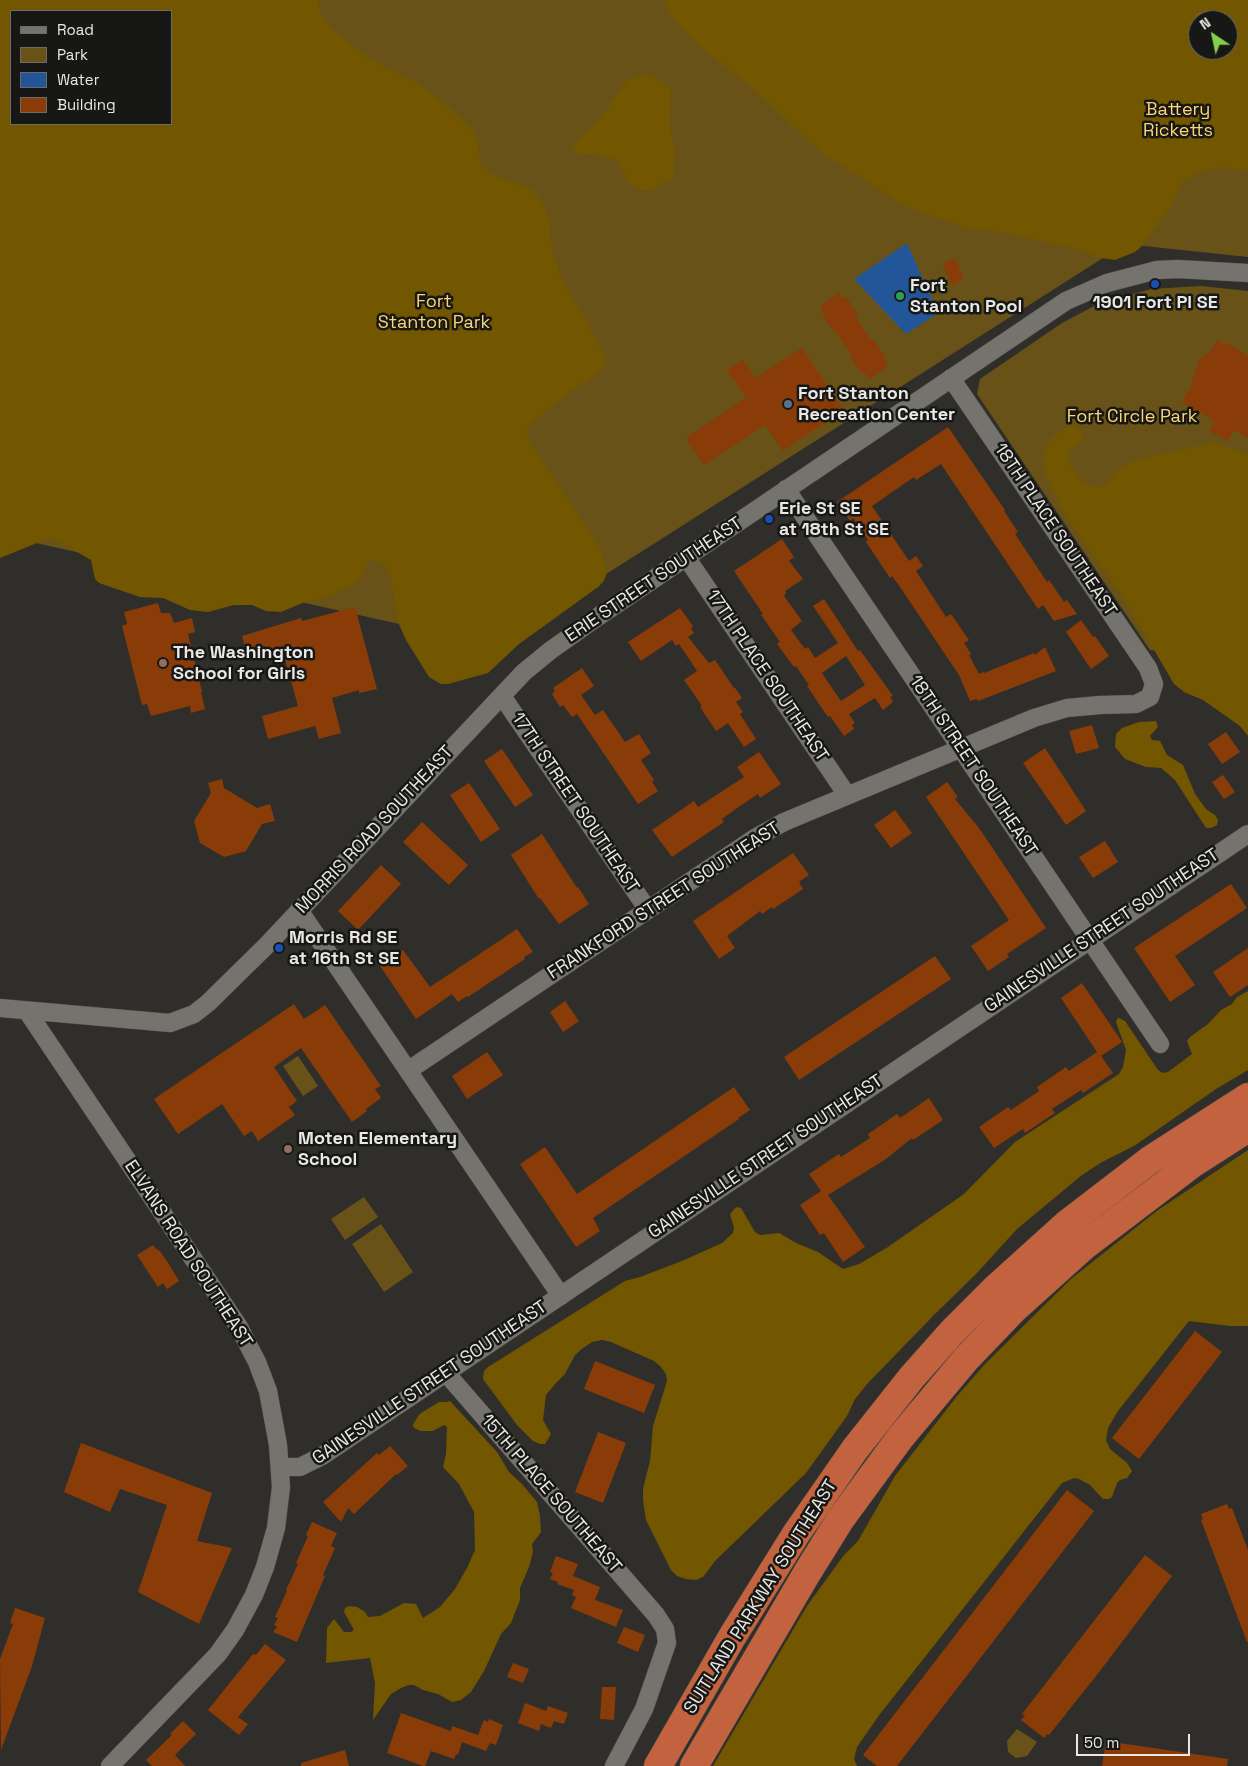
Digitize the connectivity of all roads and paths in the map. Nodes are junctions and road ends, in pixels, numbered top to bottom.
1 (1248, 273) edge
2 (951, 378) junction
3 (786, 489) junction
4 (686, 557) junction
5 (502, 696) junction
6 (960, 748) junction
7 (847, 795) junction
8 (1248, 834) edge
9 (300, 910) junction
10 (648, 910) junction
11 (1090, 939) junction
12 (10, 1012) edge
13 (1160, 1044) dead end
14 (409, 1070) junction
15 (1248, 1097) edge
16 (1248, 1128) edge
17 (561, 1296) junction
18 (446, 1373) junction
19 (280, 1467) junction
20 (110, 1766) edge
21 (614, 1766) edge
22 (658, 1766) edge
23 (694, 1766) edge

1 - 2 street, ERIE STREET SOUTHEAST
2 - 3 street, ERIE STREET SOUTHEAST
2 - 6 street, 18TH PLACE SOUTHEAST
3 - 4 street, ERIE STREET SOUTHEAST
3 - 6 street, 18TH STREET SOUTHEAST
4 - 5 street, ERIE STREET SOUTHEAST
4 - 7 street, 17TH PLACE SOUTHEAST
5 - 9 street, MORRIS ROAD SOUTHEAST
5 - 10 street, 17TH STREET SOUTHEAST
6 - 7 street, FRANKFORD STREET SOUTHEAST
6 - 11 street, 18TH STREET SOUTHEAST
7 - 10 street, FRANKFORD STREET SOUTHEAST
8 - 11 street, GAINESVILLE STREET SOUTHEAST
9 - 12 street, MORRIS ROAD SOUTHEAST
9 - 14 street
10 - 14 street, FRANKFORD STREET SOUTHEAST
11 - 13 street, 18TH STREET SOUTHEAST
11 - 17 street, GAINESVILLE STREET SOUTHEAST
12 - 19 street, ELVANS ROAD SOUTHEAST
14 - 17 street
15 - 22 highway, SUITLAND PARKWAY SOUTHEAST
16 - 23 highway, SUITLAND PARKWAY SOUTHEAST
17 - 18 street, GAINESVILLE STREET SOUTHEAST
18 - 19 street, GAINESVILLE STREET SOUTHEAST
18 - 21 street, 15TH PLACE SOUTHEAST
19 - 20 street, ELVANS ROAD SOUTHEAST

